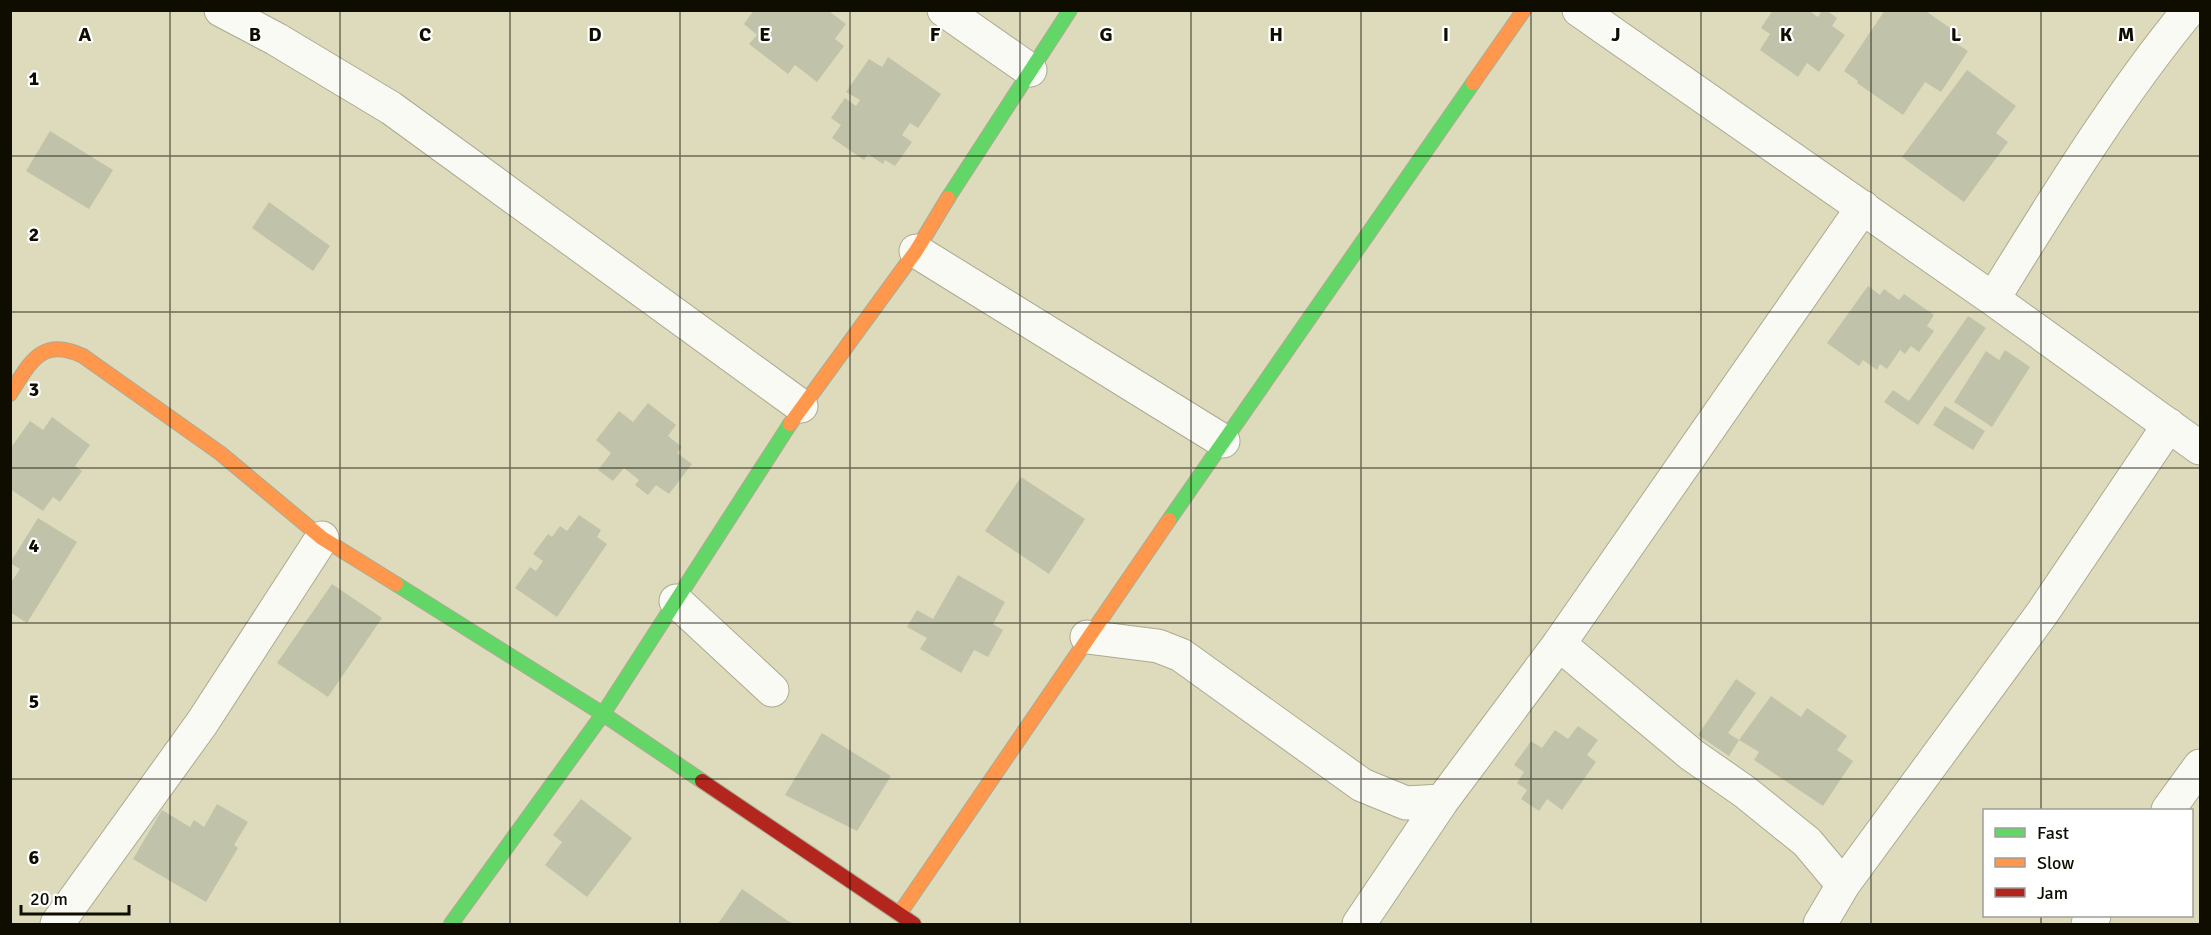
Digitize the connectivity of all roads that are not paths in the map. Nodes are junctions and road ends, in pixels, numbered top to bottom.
1 (221, 10) edge
2 (944, 10) edge
3 (1070, 10) edge
4 (1524, 10) edge
5 (1580, 10) edge
6 (2189, 10) edge
7 (1030, 70) junction
8 (1863, 207) junction
9 (916, 251) junction
10 (1993, 298) junction
11 (10, 394) edge
12 (801, 406) junction
13 (2169, 425) junction
14 (1223, 441) junction
15 (2200, 448) edge
16 (322, 538) junction
17 (676, 601) junction
18 (1087, 637) junction
19 (1559, 644) junction
20 (772, 690) dead end
21 (603, 714) junction
22 (2200, 766) edge
23 (1442, 801) junction
24 (2169, 809) edge
25 (1843, 885) junction
26 (900, 913) junction
27 (57, 924) edge
28 (451, 924) edge
29 (914, 924) edge
30 (1359, 924) edge
31 (1820, 924) edge

1 - 12 street
2 - 7 street
3 - 7 street
4 - 14 street
5 - 8 street
6 - 10 street
7 - 9 street
8 - 10 street
8 - 19 street
9 - 12 street
9 - 14 street
10 - 13 street
11 - 16 street
12 - 17 street
13 - 15 street
13 - 25 street
14 - 18 street
16 - 21 street
16 - 27 street
17 - 20 street
17 - 21 street
18 - 23 street
18 - 26 street
19 - 23 street
19 - 25 street
21 - 26 street
21 - 28 street
22 - 24 street
23 - 30 street
25 - 31 street
26 - 29 street

